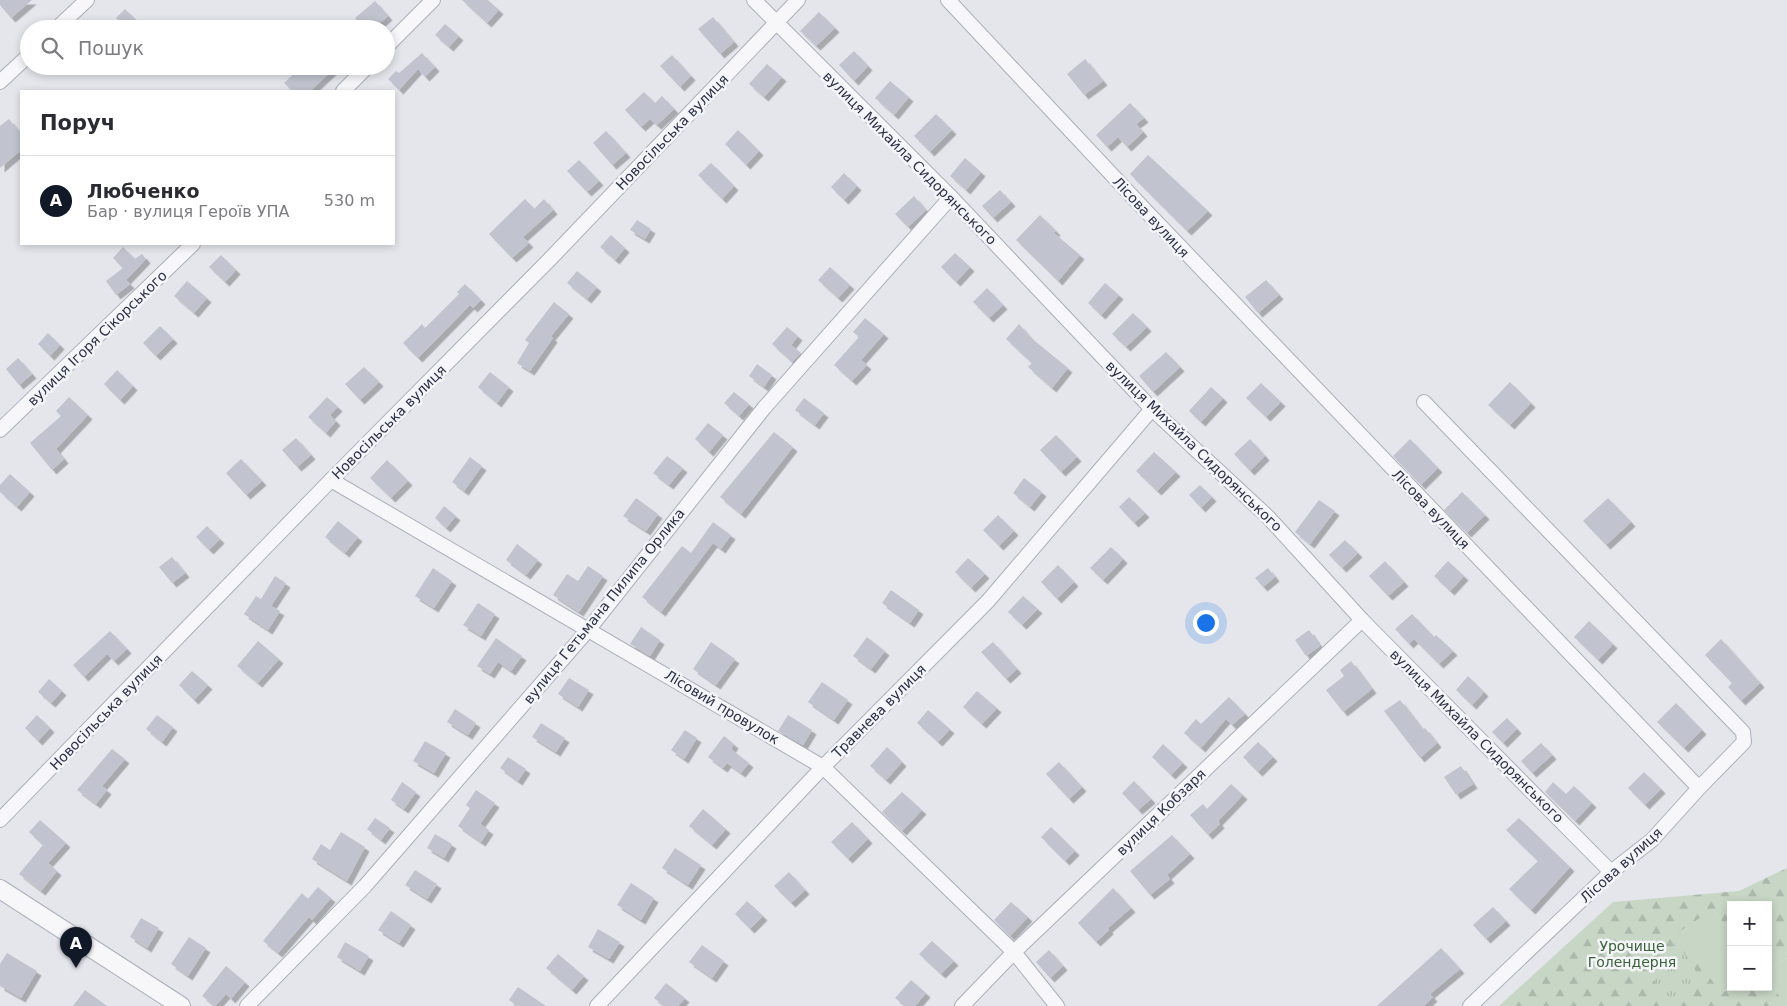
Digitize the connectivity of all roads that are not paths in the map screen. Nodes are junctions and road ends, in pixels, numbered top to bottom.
1 (87, 0) edge
2 (433, 0) edge
3 (754, 0) edge
4 (798, 0) edge
5 (948, 0) edge
6 (66, 20) edge
7 (776, 22) junction
8 (395, 38) edge
9 (20, 63) edge
10 (359, 75) edge
11 (0, 82) edge
12 (344, 90) edge
13 (951, 197) junction
14 (192, 245) edge
15 (1424, 402) dead end
16 (1152, 409) junction
17 (0, 430) edge
18 (331, 480) junction
19 (1362, 620) junction
20 (589, 629) junction
21 (823, 767) junction
22 (1699, 788) junction
23 (0, 820) edge
24 (1611, 872) junction
25 (0, 889) edge
26 (1014, 952) junction
27 (181, 1006) edge
28 (247, 1006) edge
29 (597, 1006) edge
30 (962, 1006) edge
31 (1057, 1006) edge
32 (1470, 1006) edge

1 - 6 street
2 - 8 street
3 - 7 street, вулиця Михайла Сидорянського
4 - 7 street
5 - 22 street, Лісова вулиця
7 - 13 street, вулиця Михайла Сидорянського
7 - 18 street, Новосільська вулиця
9 - 11 street
10 - 12 street
13 - 16 street, вулиця Михайла Сидорянського
13 - 20 street, вулиця Гетьмана Пилипа Орлика
14 - 17 street, вулиця Ігоря Сікорського
15 - 22 street
16 - 19 street, вулиця Михайла Сидорянського
16 - 21 street, Травнева вулиця
18 - 20 street, Лісовий провулок
18 - 23 street, Новосільська вулиця
19 - 24 street, вулиця Михайла Сидорянського
19 - 26 street, вулиця Кобзаря
20 - 21 street, Лісовий провулок
20 - 28 street, вулиця Гетьмана Пилипа Орлика
21 - 26 street, Лісовий провулок
21 - 29 street, Травнева вулиця
22 - 24 street, Лісова вулиця
24 - 32 street, Лісова вулиця
25 - 27 street
26 - 30 street, вулиця Кобзаря
26 - 31 street, Лісовий провулок

